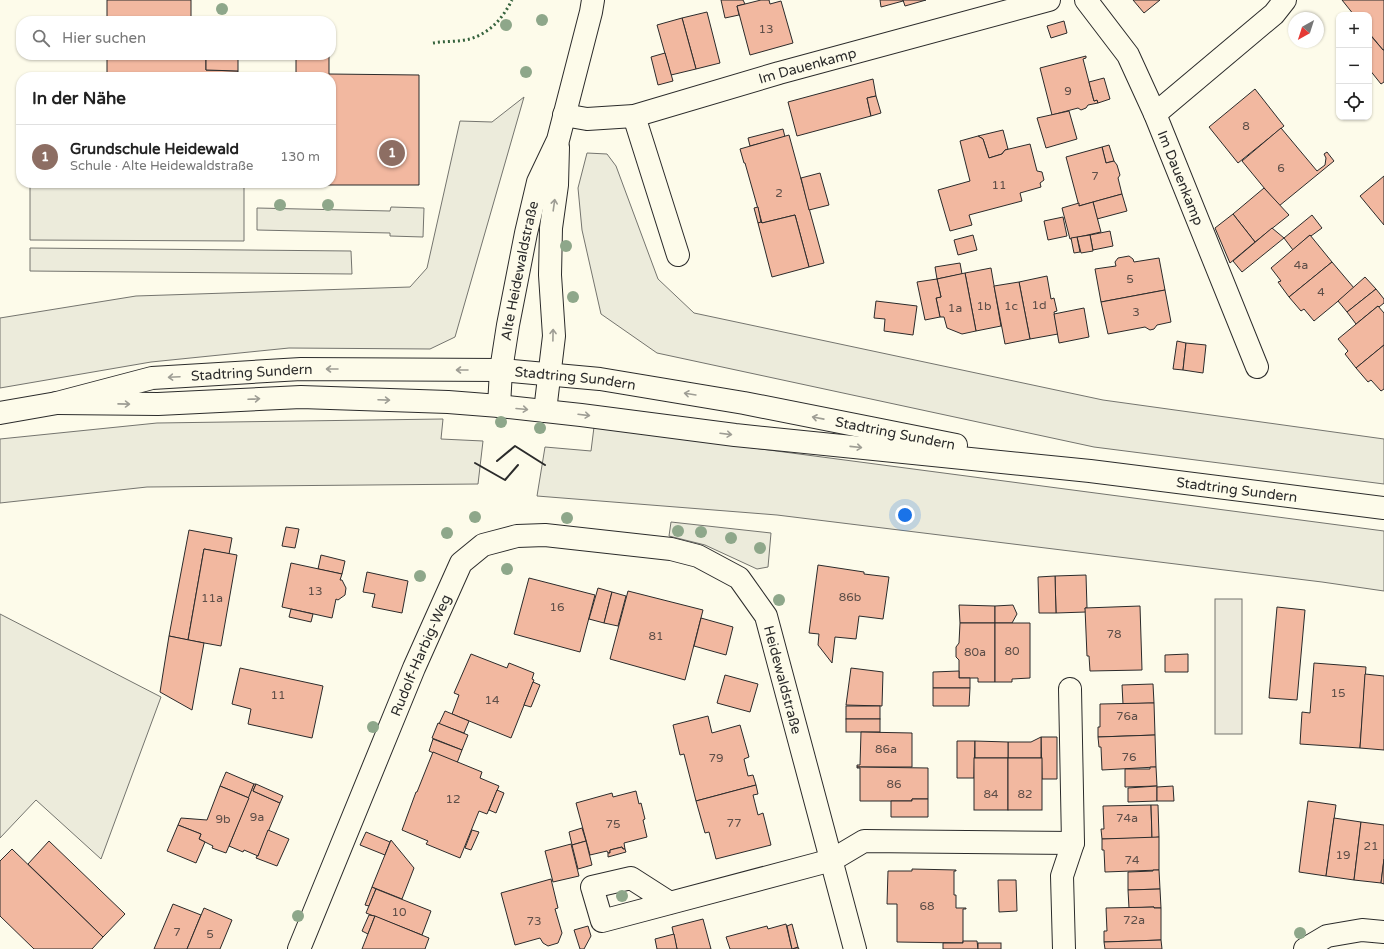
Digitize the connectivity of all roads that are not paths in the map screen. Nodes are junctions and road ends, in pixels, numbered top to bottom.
1 (592, 0) edge
2 (1049, 0) edge
3 (1086, 0) edge
4 (1285, 0) edge
5 (1156, 114) junction
6 (564, 115) junction
7 (634, 116) junction
8 (558, 140) junction
9 (678, 255) dead end
10 (1257, 367) dead end
11 (501, 370) junction
12 (549, 374) junction
13 (57, 403) junction
14 (499, 406) junction
15 (545, 411) junction
16 (0, 413) edge
17 (1090, 471) junction
18 (1384, 508) edge
19 (671, 549) joint
20 (1070, 689) dead end
21 (1073, 843) junction
22 (832, 860) junction
23 (670, 903) dead end
24 (1384, 932) edge
25 (299, 949) edge
26 (855, 949) edge
27 (1064, 949) edge
28 (1305, 949) edge

1 - 6 street, Alte Heidewaldstraße
2 - 7 street, Im Dauenkamp
3 - 5 street, Im Dauenkamp
4 - 5 street
5 - 10 street, Im Dauenkamp
6 - 7 street, Im Dauenkamp
6 - 8 street, Alte Heidewaldstraße
7 - 9 street
8 - 11 street, Alte Heidewaldstraße
12 -> 8 street, Alte Heidewaldstraße
11 - 12 street, Stadtring Sundern
11 -> 13 street, Stadtring Sundern
11 - 14 street, Alte Heidewaldstraße
12 - 15 street, Alte Heidewaldstraße
17 -> 12 street, Stadtring Sundern
13 -> 14 street, Stadtring Sundern
13 - 16 street, Stadtring Sundern
14 -> 15 street, Stadtring Sundern
15 -> 17 street, Stadtring Sundern
17 - 18 street, Stadtring Sundern
19 - 22 street, Heidewaldstraße
19 - 25 street, Rudolf-Harbig-Weg
20 - 21 street
21 - 22 street
21 - 27 street
22 - 23 street
22 - 26 street, Heidewaldstraße
24 - 28 street

